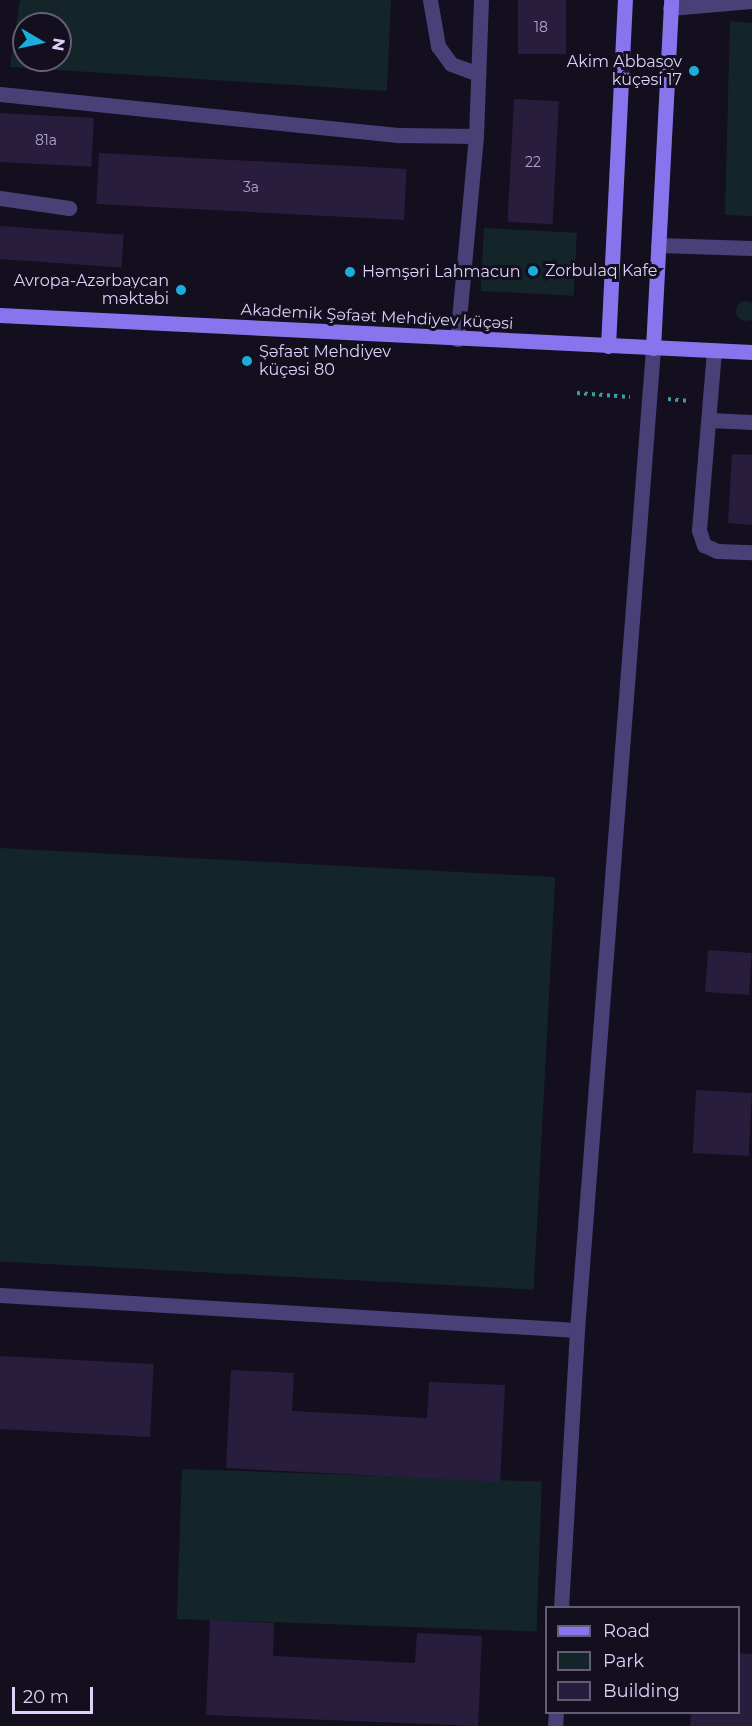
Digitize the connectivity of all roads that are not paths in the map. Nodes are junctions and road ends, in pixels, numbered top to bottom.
1 (430, 0) edge
2 (481, 0) edge
3 (625, 0) edge
4 (752, 1) edge
5 (670, 4) edge
6 (478, 74) junction
7 (0, 94) edge
8 (476, 136) junction
9 (0, 198) edge
10 (69, 208) dead end
11 (658, 245) junction
12 (752, 248) edge
13 (0, 315) edge
14 (457, 339) junction
15 (608, 346) junction
16 (653, 348) junction
17 (714, 351) junction
18 (752, 352) edge
19 (709, 420) junction
20 (752, 422) edge
21 (752, 552) edge
22 (0, 1295) edge
23 (577, 1330) junction
24 (561, 1606) edge

1 - 6 lane
2 - 6 lane
3 - 15 main road
4 - 5 lane
5 - 11 main road
6 - 8 lane
7 - 8 lane
8 - 14 lane
9 - 10 lane
11 - 12 lane
11 - 16 main road
13 - 14 main road, Akademik Şəfaət Mehdiyev küçəsi
14 - 15 main road, Akademik Şəfaət Mehdiyev küçəsi
15 - 16 main road, Akademik Şəfaət Mehdiyev küçəsi
16 - 17 main road, Akademik Şəfaət Mehdiyev küçəsi
16 - 23 lane
17 - 18 main road, Akademik Şəfaət Mehdiyev küçəsi
17 - 19 lane
19 - 20 lane
19 - 21 lane
22 - 23 lane
23 - 24 lane

